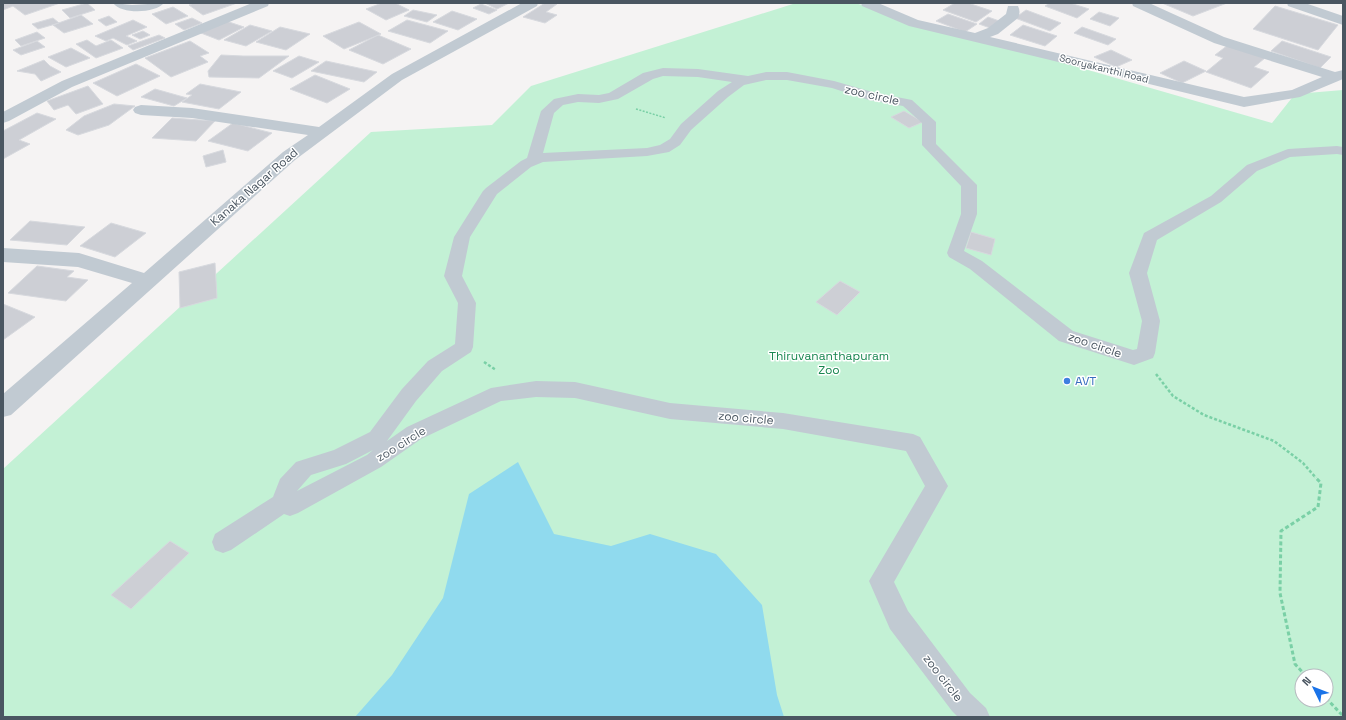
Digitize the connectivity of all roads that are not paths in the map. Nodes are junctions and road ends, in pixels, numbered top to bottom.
1 (119, 3) edge
2 (158, 3) edge
3 (263, 3) edge
4 (532, 3) edge
5 (866, 3) edge
6 (1138, 3) edge
7 (1293, 3) edge
8 (1013, 9) dead end
9 (1343, 21) edge
10 (976, 38) junction
11 (1339, 76) edge
12 (747, 80) junction
13 (141, 110) dead end
14 (3, 118) edge
15 (322, 132) junction
16 (1343, 151) edge
17 (534, 161) junction
18 (3, 255) edge
19 (147, 281) junction
20 (3, 408) edge
21 (281, 504) junction
22 (223, 542) dead end
23 (977, 717) edge

1 - 2 lane
3 - 14 street
4 - 15 street, Kanaka Nagar Road
5 - 10 street, Sooryakanthi Road
6 - 11 street
7 - 9 street
8 - 10 street
10 - 11 street, Sooryakanthi Road
12 - 16 lane, zoo circle
12 - 17 lane, zoo circle
12 - 17 lane, zoo circle
13 - 15 street
15 - 19 street, Kanaka Nagar Road
17 - 21 lane, zoo circle
18 - 19 street
19 - 20 street, Kanaka Nagar Road
21 - 22 lane, zoo circle
21 - 23 lane, zoo circle

